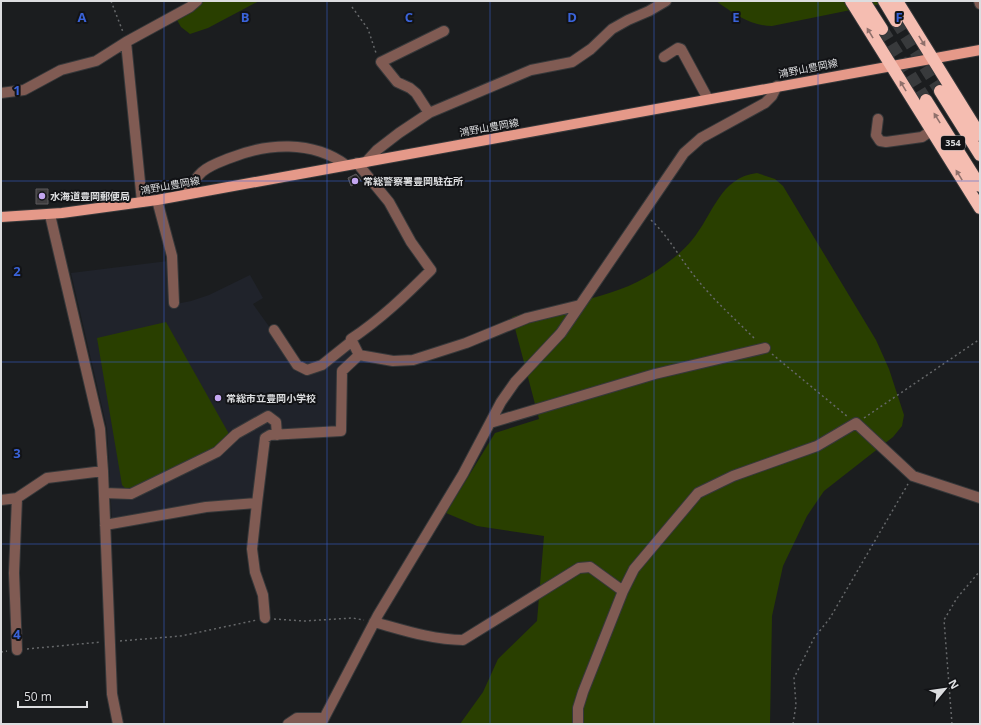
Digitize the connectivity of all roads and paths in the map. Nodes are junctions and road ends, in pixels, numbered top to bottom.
1 (111, 1) edge
2 (197, 1) edge
3 (666, 1) edge
4 (850, 1) edge
5 (864, 1) edge
6 (884, 1) edge
7 (897, 1) edge
8 (352, 7) dead end
9 (896, 21) tunnel mouth
10 (882, 29) tunnel mouth
11 (444, 31) dead end
12 (126, 42) junction
13 (980, 50) edge
14 (664, 57) dead end
15 (932, 58) junction
16 (381, 62) junction
17 (890, 65) junction
18 (777, 86) junction
19 (940, 91) tunnel mouth
20 (1, 93) edge
21 (708, 99) junction
22 (926, 100) tunnel mouth
23 (429, 113) junction
24 (878, 119) dead end
25 (931, 131) junction
26 (980, 135) edge
27 (980, 155) edge
28 (362, 162) junction
29 (346, 165) junction
30 (980, 186) edge
31 (187, 194) junction
32 (157, 200) junction
33 (142, 202) junction
34 (980, 208) edge
35 (643, 213) junction
36 (50, 215) junction
37 (1, 217) edge
38 (174, 303) dead end
39 (580, 305) junction
40 (274, 330) dead end
41 (980, 339) edge
42 (352, 342) junction
43 (765, 348) junction
44 (359, 355) junction
45 (490, 423) junction
46 (856, 423) junction
47 (277, 435) junction
48 (103, 471) junction
49 (913, 476) junction
50 (104, 493) junction
51 (17, 498) junction
52 (980, 498) edge
53 (1, 500) edge
54 (257, 503) junction
55 (105, 525) junction
56 (980, 571) edge
57 (623, 591) junction
58 (265, 618) junction
59 (374, 622) junction
60 (110, 641) junction
61 (17, 650) junction
62 (1, 652) edge
63 (322, 721) edge
64 (118, 724) edge
65 (288, 724) edge
66 (578, 724) edge
67 (793, 724) edge
68 (952, 724) edge

1 - 12 path
2 - 12 street
3 - 23 street
17 -> 4 highway
5 - 10 highway
6 - 9 highway
7 -> 15 highway
8 - 16 path
11 - 16 street
12 - 20 street
12 - 33 street
13 - 15 main road, 鴻野山豊岡線
14 - 21 street
15 - 17 main road, 鴻野山豊岡線
15 - 26 highway
16 - 23 street
17 - 18 main road, 鴻野山豊岡線
25 -> 17 highway
18 - 21 main road, 鴻野山豊岡線
18 - 35 street
19 - 27 highway, 354
21 - 28 main road, 鴻野山豊岡線
30 -> 22 highway, 354
23 - 28 street
24 - 25 street
34 -> 25 highway
28 - 29 main road, 鴻野山豊岡線
28 - 42 street
29 - 31 main road, 鴻野山豊岡線
29 - 31 street
31 - 32 main road, 鴻野山豊岡線
32 - 33 main road, 鴻野山豊岡線
32 - 38 street
33 - 36 main road, 鴻野山豊岡線
35 - 39 street
35 - 43 path
36 - 37 main road, 鴻野山豊岡線
36 - 48 street
39 - 44 street
39 - 45 street
40 - 42 street
41 - 46 path
42 - 44 street
43 - 45 street
43 - 46 path
44 - 47 street
45 - 59 street
46 - 49 street
46 - 57 street
47 - 50 street
47 - 54 street
48 - 50 street
48 - 51 street
49 - 52 street
49 - 67 path
50 - 55 street
51 - 53 street
51 - 61 street
54 - 55 street
54 - 58 street
55 - 60 street
56 - 68 path
57 - 59 street
57 - 66 street
58 - 59 path
58 - 60 path
59 - 63 street
60 - 61 path
60 - 64 street
61 - 62 path
63 - 65 street

